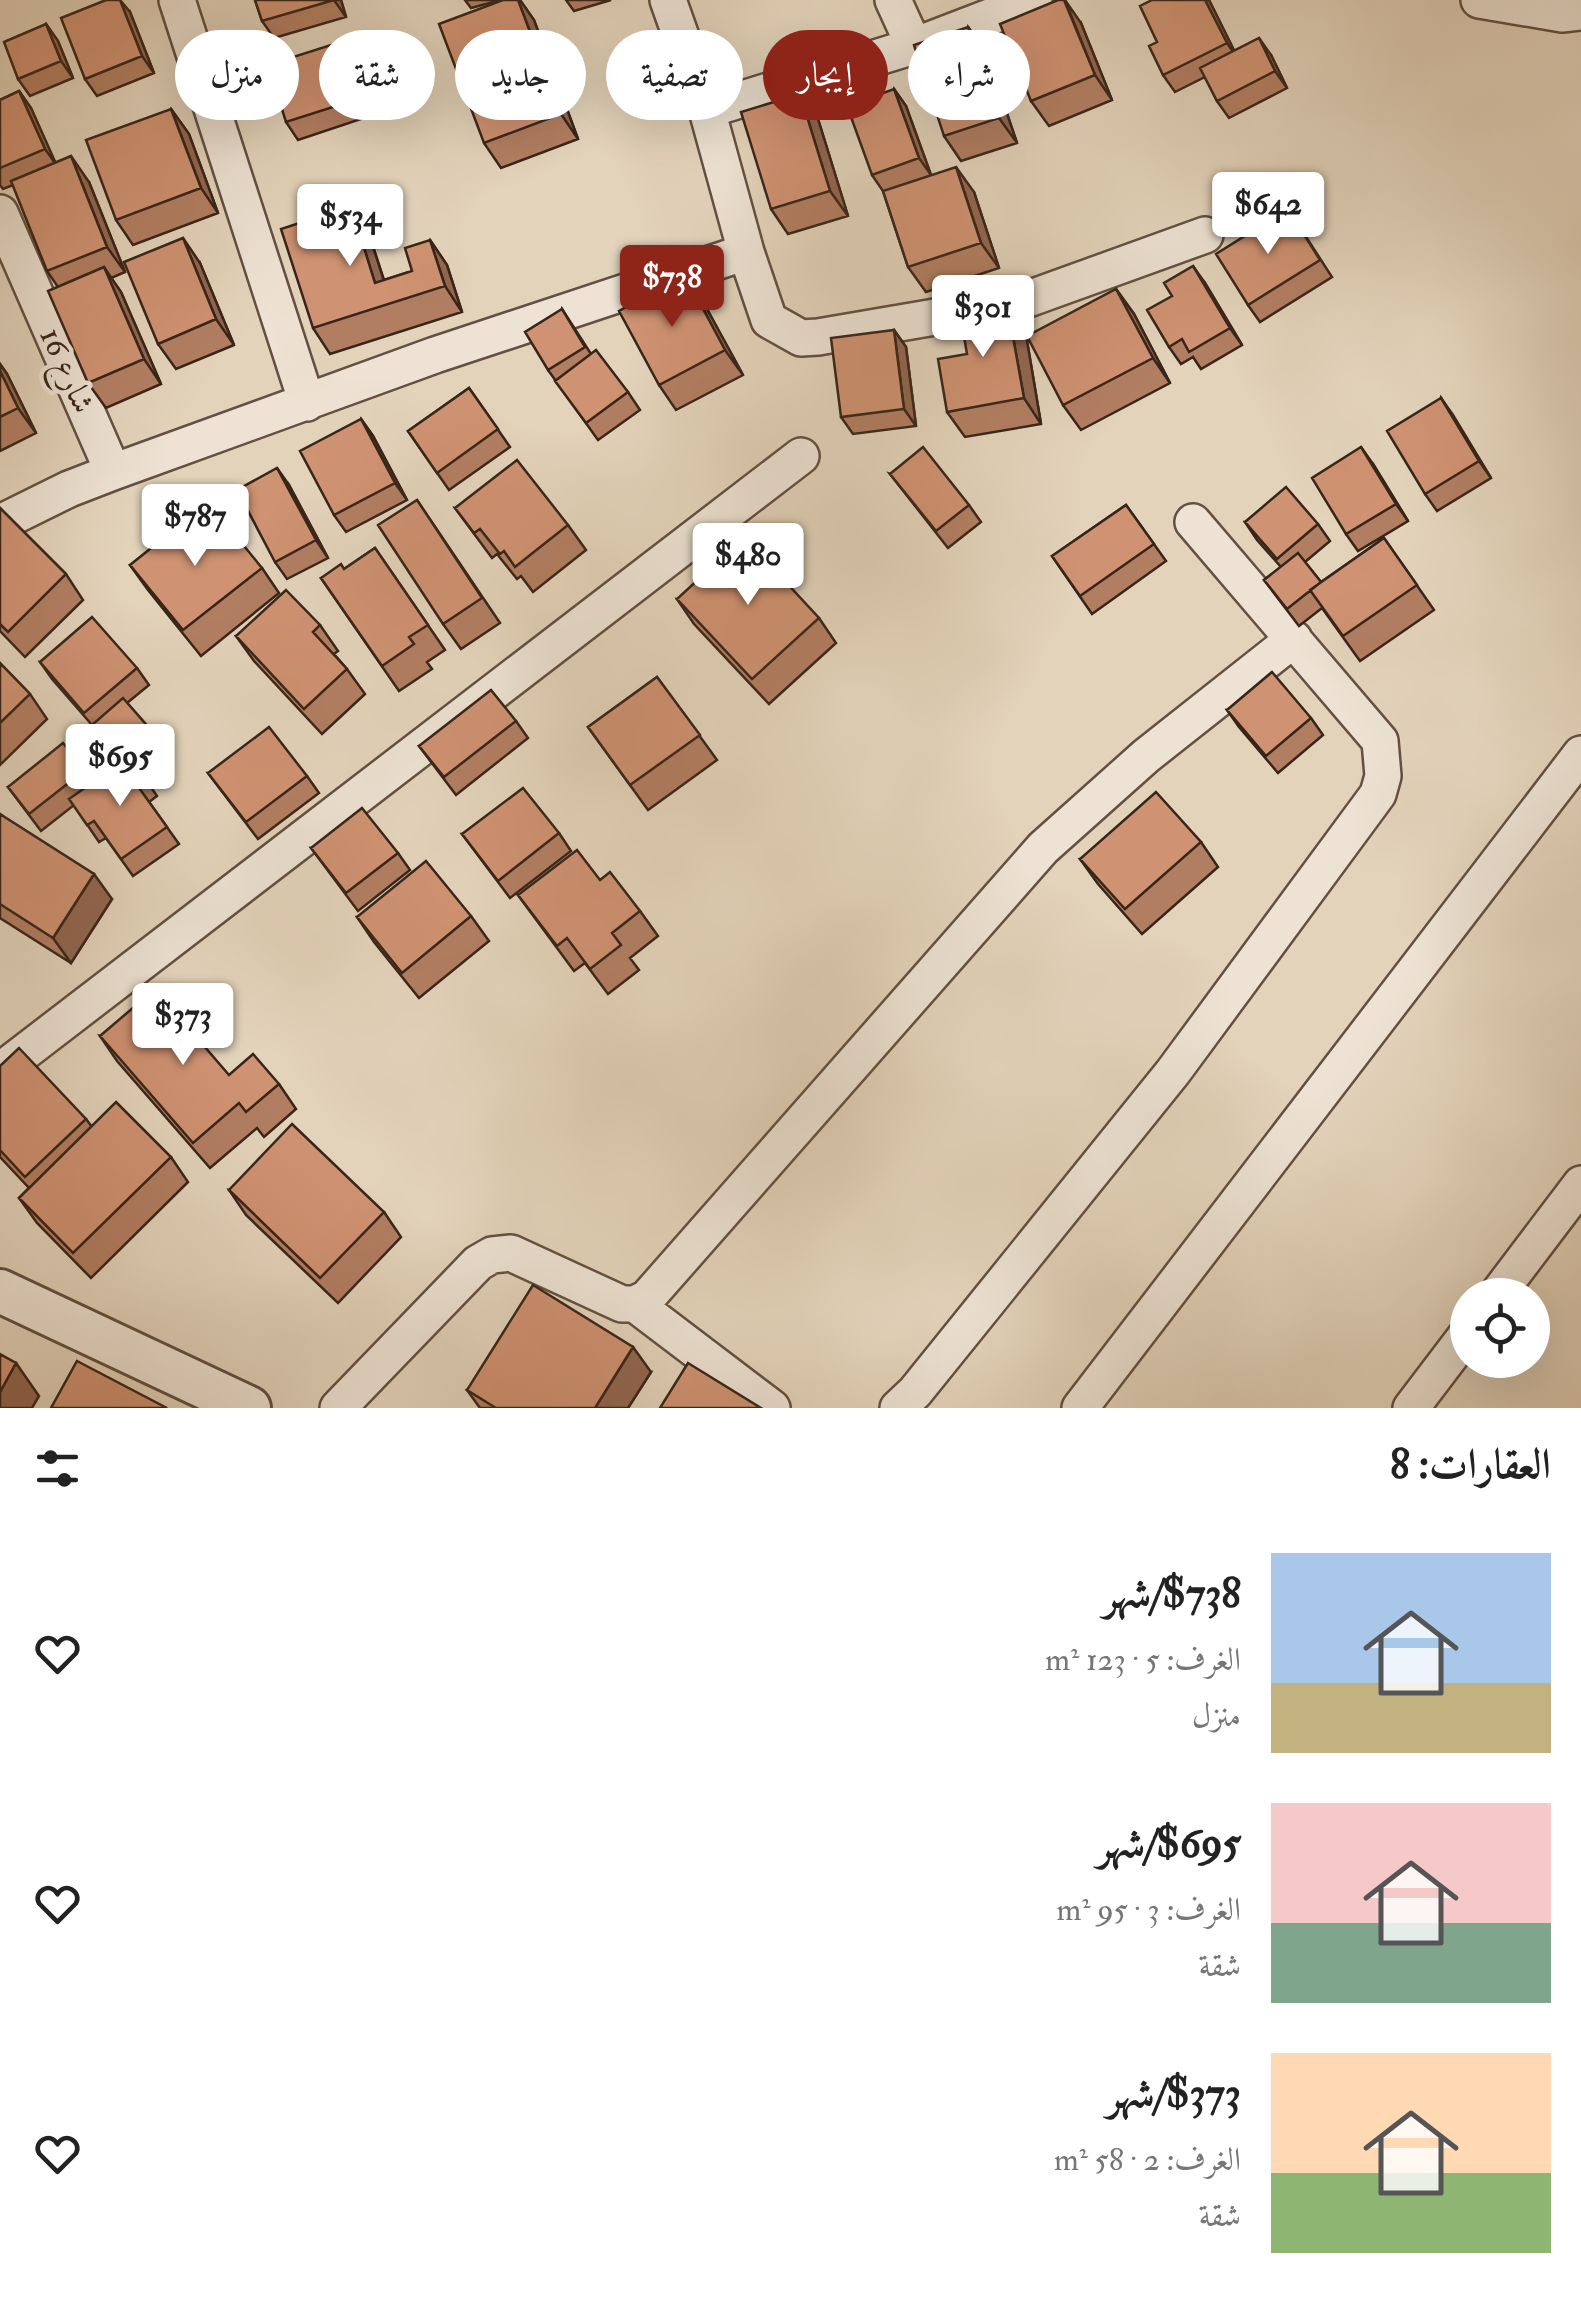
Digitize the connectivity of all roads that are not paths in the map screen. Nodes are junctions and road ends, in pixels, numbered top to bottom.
1 (177, 0) edge
2 (668, 0) edge
3 (893, 0) edge
4 (1034, 0) edge
5 (1479, 0) edge
6 (1581, 12) edge
7 (679, 30) edge
8 (956, 30) edge
9 (908, 33) edge
10 (908, 48) edge
11 (743, 99) edge
12 (710, 120) edge
13 (0, 213) edge
14 (1205, 235) dead end
15 (746, 252) junction
16 (307, 403) junction
17 (802, 456) dead end
18 (113, 472) junction
19 (1193, 522) dead end
20 (0, 523) edge
21 (1294, 639) junction
22 (1581, 754) edge
23 (0, 1070) edge
24 (1581, 1184) edge
25 (1510, 1278) edge
26 (0, 1290) edge
27 (635, 1304) junction
28 (1450, 1357) edge
29 (1093, 1404) edge
30 (249, 1408) edge
31 (338, 1408) edge
32 (772, 1408) edge
33 (898, 1408) edge
34 (1411, 1408) edge

1 - 16 street
2 - 7 street
3 - 9 street
4 - 8 street
5 - 6 street
10 - 11 street
12 - 15 street
13 - 18 street, شارع 16
14 - 15 street
15 - 16 street
16 - 18 street
17 - 23 street
18 - 20 street
19 - 21 street
21 - 27 street
21 - 33 street
22 - 29 street
24 - 25 street
26 - 30 street
27 - 31 street
27 - 32 street
28 - 34 street

